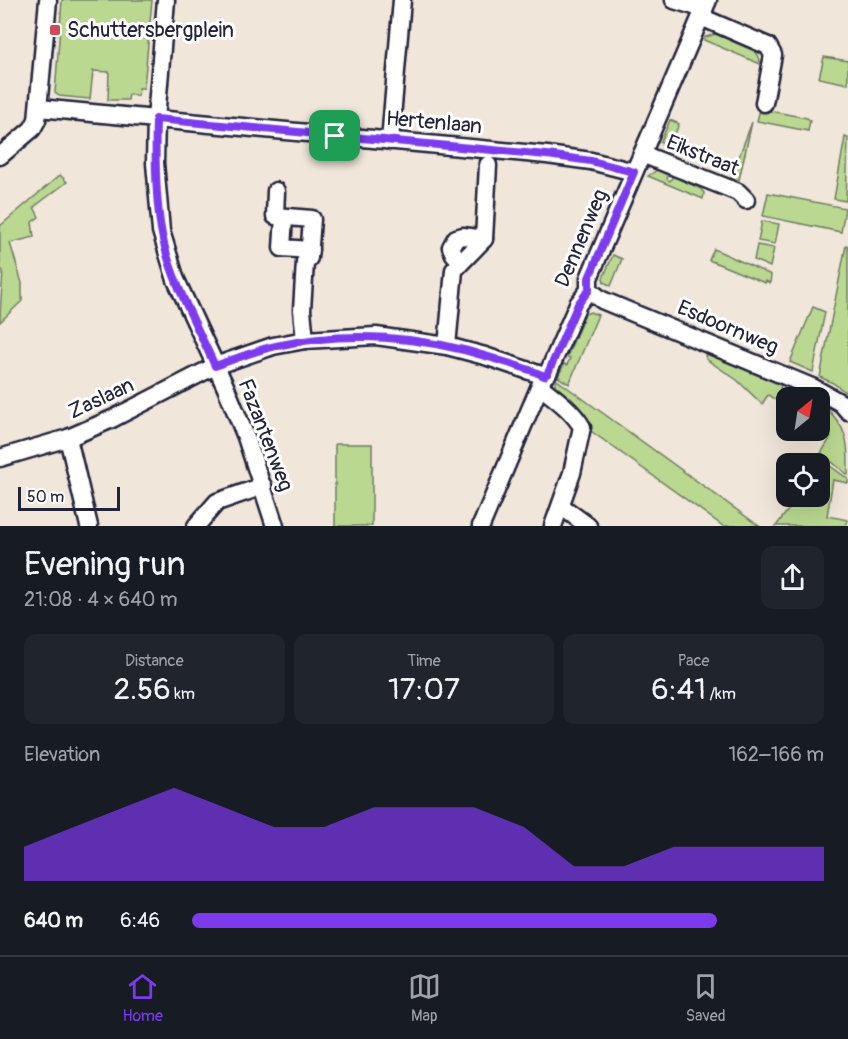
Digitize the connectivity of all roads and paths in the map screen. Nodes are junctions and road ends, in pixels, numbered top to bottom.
1 (48, 0) edge
2 (166, 0) edge
3 (402, 0) edge
4 (674, 0) edge
5 (704, 9) edge
6 (764, 103) dead end
7 (39, 108) junction
8 (156, 119) junction
9 (390, 141) junction
10 (642, 154) junction
11 (0, 156) edge
12 (488, 165) dead end
13 (634, 172) junction
14 (276, 190) dead end
15 (746, 200) dead end
16 (284, 217) junction
17 (310, 250) junction
18 (589, 290) junction
19 (305, 340) junction
20 (447, 346) junction
21 (215, 366) junction
22 (542, 381) junction
23 (848, 411) edge
24 (68, 438) junction
25 (0, 458) edge
26 (263, 486) junction
27 (561, 507) junction
28 (88, 526) edge
29 (196, 526) edge
30 (275, 526) edge
31 (481, 526) edge
32 (553, 526) edge
33 (588, 526) edge

1 - 7 street
2 - 8 street
3 - 9 street
4 - 5 street
5 - 6 street
5 - 10 street, Dennenweg
7 - 8 street
7 - 11 street
8 - 9 street, Hertenlaan
8 - 21 street, Fazantenweg
9 - 13 street, Hertenlaan
10 - 13 street, Dennenweg
10 - 15 street, Eikstraat
12 - 20 street
13 - 18 street, Dennenweg
14 - 16 street
16 - 17 street
16 - 17 street
17 - 19 street
18 - 22 street, Dennenweg
18 - 23 street, Esdoornweg
19 - 20 street, Zaslaan
19 - 21 street, Zaslaan
20 - 22 street, Zaslaan
21 - 24 street, Zaslaan
21 - 26 street, Fazantenweg
22 - 27 street, Zaslaan
22 - 31 street, Dennenweg
24 - 25 street, Zaslaan
24 - 28 street
26 - 29 street
26 - 30 street, Fazantenweg
27 - 32 street
27 - 33 street

